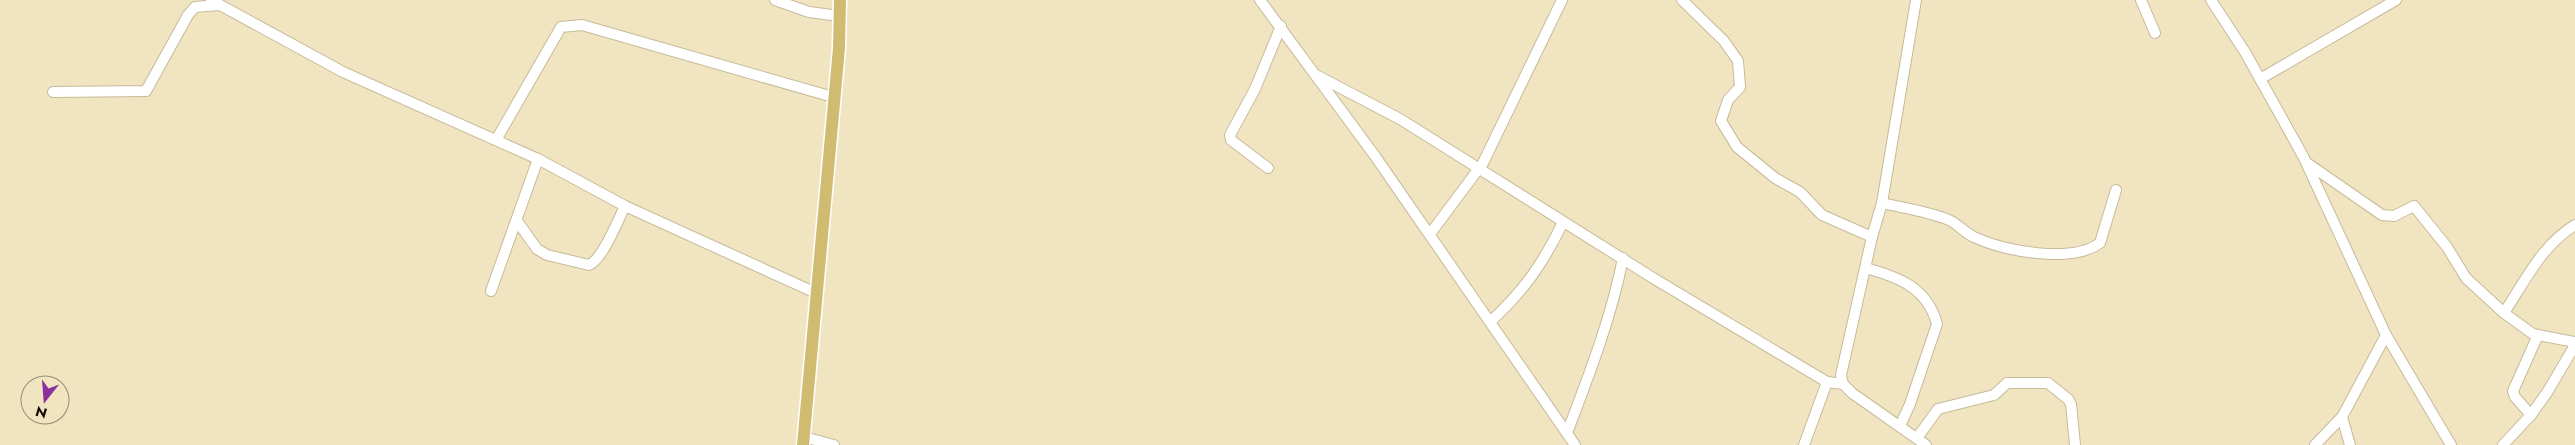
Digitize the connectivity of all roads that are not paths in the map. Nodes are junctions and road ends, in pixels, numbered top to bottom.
1 (775, 0) edge
2 (840, 0) edge
3 (1260, 0) edge
4 (1682, 0) edge
5 (1916, 0) edge
6 (2141, 0) edge
7 (2211, 0) edge
8 (2396, 0) edge
9 (218, 2) edge
10 (1559, 2) edge
11 (839, 16) junction
12 (1281, 26) junction
13 (2155, 33) dead end
14 (1316, 74) junction
15 (2260, 79) junction
16 (52, 92) dead end
17 (833, 97) junction
18 (496, 140) junction
19 (538, 159) junction
20 (2306, 163) junction
21 (1268, 168) dead end
22 (1478, 170) junction
23 (2116, 190) dead end
24 (1882, 203) junction
25 (625, 206) junction
26 (517, 221) junction
27 (1563, 222) junction
28 (2575, 225) edge
29 (1430, 234) junction
30 (1872, 237) junction
31 (1623, 258) junction
32 (1866, 268) junction
33 (491, 291) dead end
34 (816, 293) junction
35 (2504, 313) junction
36 (1490, 322) junction
37 (2386, 335) junction
38 (2538, 335) junction
39 (2575, 343) edge
40 (1827, 382) junction
41 (1843, 384) junction
42 (2530, 415) junction
43 (2342, 417) junction
44 (1900, 426) junction
45 (1566, 433) junction
46 (1917, 438) junction
47 (804, 441) edge
48 (834, 445) edge
49 (1576, 445) edge
50 (1804, 445) edge
51 (1926, 445) edge
52 (2074, 445) edge
53 (2315, 445) edge
54 (2350, 445) edge
55 (2451, 445) edge
56 (2503, 445) edge

1 - 11 street
2 - 11 main road
3 - 12 street
4 - 30 street
5 - 24 street
6 - 13 street
7 - 15 street
8 - 15 street
9 - 16 street
9 - 18 street
10 - 22 street
11 - 17 main road
12 - 14 street
12 - 21 street
14 - 22 street
14 - 29 street
15 - 20 street
17 - 18 street
17 - 34 main road
18 - 19 street
19 - 25 street
19 - 26 street
20 - 35 street
20 - 37 street
22 - 27 street
22 - 29 street
23 - 24 street
24 - 30 street
25 - 26 street
25 - 34 street
26 - 33 street
27 - 31 street
27 - 36 street
28 - 35 street
29 - 36 street
30 - 32 street
31 - 40 street
31 - 45 street
32 - 41 street
32 - 44 street
34 - 47 main road
35 - 38 street
36 - 45 street
37 - 43 street
37 - 55 street
38 - 39 street
38 - 42 street
39 - 42 street
40 - 41 street
40 - 50 street
41 - 44 street
42 - 56 street
43 - 53 street
43 - 54 street
44 - 46 street
45 - 49 street
46 - 51 street
46 - 52 street
47 - 48 street

